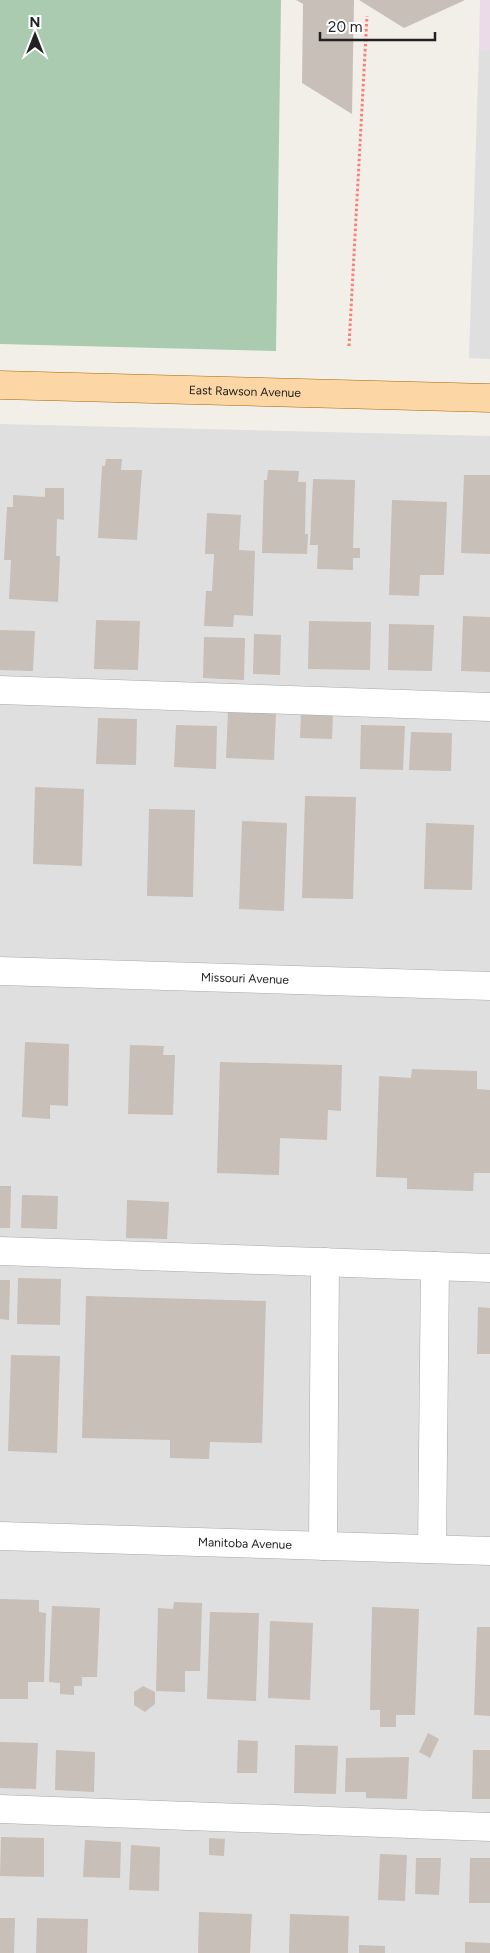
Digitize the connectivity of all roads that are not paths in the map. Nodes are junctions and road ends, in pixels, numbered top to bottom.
1 (0, 386) edge
2 (490, 398) edge
3 (0, 690) edge
4 (490, 707) edge
5 (0, 971) edge
6 (490, 986) edge
7 (0, 1251) edge
8 (325, 1262) junction
9 (435, 1266) junction
10 (490, 1268) edge
11 (0, 1536) edge
12 (323, 1546) junction
13 (432, 1550) junction
14 (490, 1551) edge
15 (0, 1809) edge
16 (490, 1827) edge

1 - 2 main road, East Rawson Avenue
3 - 4 street
5 - 6 street, Missouri Avenue
7 - 8 street
8 - 9 street
8 - 12 street
9 - 10 street
9 - 13 street
11 - 12 street, Manitoba Avenue
12 - 13 street, Manitoba Avenue
13 - 14 street, Manitoba Avenue
15 - 16 street

